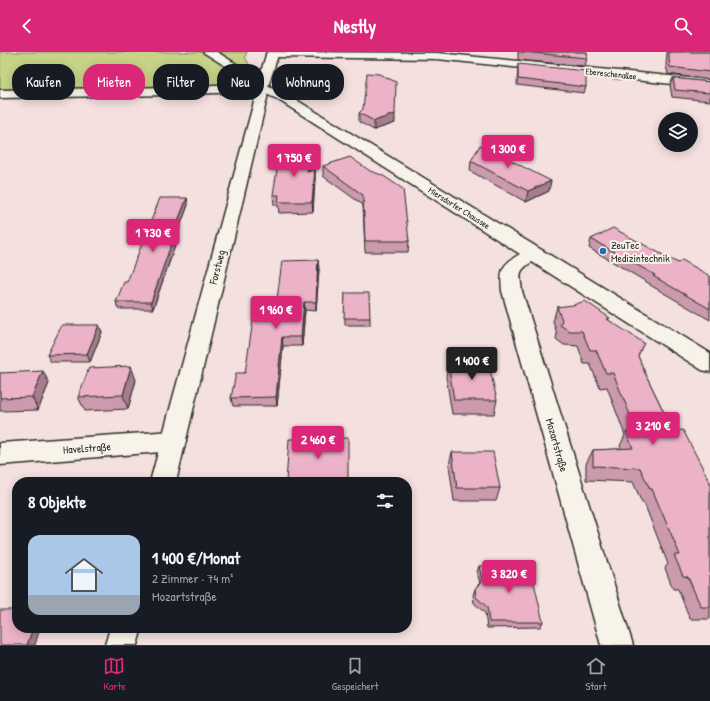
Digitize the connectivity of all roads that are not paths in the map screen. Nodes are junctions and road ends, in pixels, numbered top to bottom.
1 (209, 52) edge
2 (273, 53) edge
3 (230, 64) edge
4 (264, 81) edge
5 (710, 84) edge
6 (264, 88) edge
7 (217, 89) edge
8 (0, 94) edge
9 (260, 100) edge
10 (532, 254) junction
11 (710, 364) edge
12 (173, 441) junction
13 (0, 454) edge
14 (163, 477) edge
15 (125, 633) edge
16 (121, 645) edge
17 (617, 645) edge

1 - 3 street, Miersdorfer Chaussee
2 - 4 street, Forstweg
2 - 5 street, Ebereschenallee
6 - 10 street, Miersdorfer Chaussee
7 - 8 street
9 - 12 street, Forstweg
10 - 11 street, Miersdorfer Chaussee
10 - 17 street, Mozartstraße
12 - 13 street, Havelstraße
12 - 14 street, Forstweg
15 - 16 street

